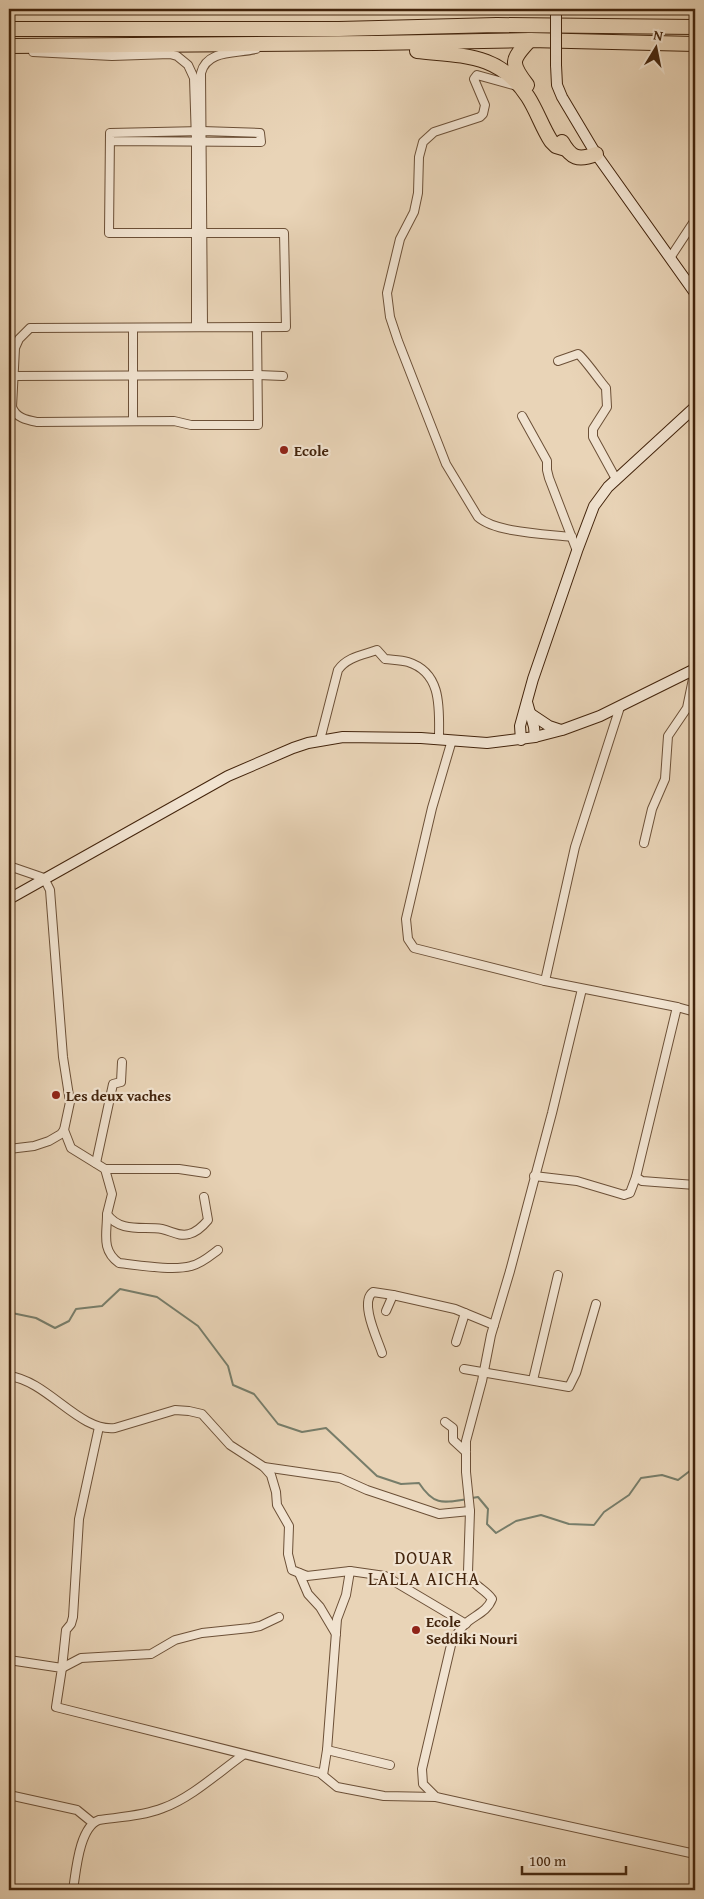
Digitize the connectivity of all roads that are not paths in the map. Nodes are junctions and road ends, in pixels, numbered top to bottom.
1 (556, 9) edge
2 (695, 28) edge
3 (9, 30) edge
4 (530, 40) junction
5 (269, 44) junction
6 (375, 44) junction
7 (695, 44) edge
8 (9, 47) edge
9 (521, 87) junction
10 (199, 131) junction
11 (110, 137) junction
12 (199, 141) junction
13 (566, 149) junction
14 (596, 154) junction
15 (695, 220) edge
16 (198, 234) junction
17 (670, 258) junction
18 (695, 293) edge
19 (199, 326) junction
20 (257, 327) junction
21 (133, 328) junction
22 (558, 361) dead end
23 (196, 365) dead end
24 (196, 375) junction
25 (258, 375) junction
26 (13, 376) junction
27 (133, 376) junction
28 (283, 376) dead end
29 (695, 407) edge
30 (522, 416) dead end
31 (133, 421) junction
32 (616, 479) junction
33 (572, 537) junction
34 (577, 551) junction
35 (695, 669) edge
36 (620, 707) junction
37 (526, 716) junction
38 (562, 730) junction
39 (535, 737) junction
40 (439, 738) junction
41 (320, 740) junction
42 (452, 740) junction
43 (521, 740) junction
44 (506, 742) junction
45 (644, 843) dead end
46 (9, 866) edge
47 (44, 878) junction
48 (9, 899) edge
49 (545, 981) junction
50 (582, 989) junction
51 (677, 1007) junction
52 (695, 1012) edge
53 (122, 1062) dead end
54 (64, 1130) junction
55 (9, 1149) edge
56 (96, 1162) junction
57 (105, 1169) junction
58 (206, 1172) dead end
59 (534, 1176) junction
60 (636, 1177) junction
61 (695, 1185) edge
62 (204, 1197) dead end
63 (107, 1214) junction
64 (218, 1250) dead end
65 (558, 1275) dead end
66 (393, 1295) junction
67 (596, 1304) dead end
68 (386, 1311) dead end
69 (465, 1313) junction
70 (494, 1325) junction
71 (456, 1342) dead end
72 (382, 1353) dead end
73 (464, 1369) dead end
74 (484, 1372) junction
75 (9, 1376) edge
76 (533, 1380) junction
77 (446, 1422) dead end
78 (99, 1427) junction
79 (466, 1452) junction
80 (264, 1467) junction
81 (470, 1511) junction
82 (350, 1570) junction
83 (300, 1573) junction
84 (279, 1617) dead end
85 (466, 1624) junction
86 (336, 1634) junction
87 (9, 1660) edge
88 (62, 1668) junction
89 (327, 1750) junction
90 (243, 1754) junction
91 (390, 1765) dead end
92 (323, 1775) junction
93 (9, 1795) edge
94 (436, 1796) junction
95 (93, 1823) junction
96 (695, 1854) edge
97 (73, 1890) edge

1 - 14 main road, bridge
2 - 3 highway
4 - 6 highway
4 - 7 highway
4 - 13 highway
5 - 6 highway
5 - 8 highway
5 - 10 street
6 - 9 highway
8 - 10 street
9 - 13 highway
9 - 33 street
10 - 11 street
10 - 12 street
10 - 12 street
11 - 12 street
11 - 16 street
12 - 16 street
13 - 14 highway
14 - 17 main road
15 - 17 street
16 - 19 street
16 - 20 street
17 - 18 main road
19 - 20 street
19 - 21 street
20 - 25 street
21 - 26 street
21 - 27 street
22 - 32 street
23 - 24 street
24 - 25 street
24 - 27 street
25 - 28 street
25 - 31 street
26 - 27 street
26 - 31 street
27 - 31 street
29 - 32 main road
30 - 33 street
32 - 34 main road
33 - 34 street
34 - 37 main road
35 - 36 main road
35 - 45 street
36 - 38 main road
36 - 49 street
37 - 38 main road
37 - 39 main road
37 - 43 main road
37 - 44 main road
38 - 39 main road
39 - 43 main road
40 - 41 main road
40 - 41 street
40 - 42 main road
41 - 47 main road
42 - 44 main road
42 - 49 street
43 - 44 main road
46 - 47 street
47 - 48 main road
47 - 54 street
49 - 50 street
50 - 51 street
50 - 59 street
51 - 52 street
51 - 60 street
53 - 56 street
54 - 55 street
54 - 56 street
56 - 57 street
57 - 58 street
57 - 63 street
59 - 60 street
59 - 70 street
60 - 61 street
62 - 63 street
63 - 64 street
65 - 76 street
66 - 68 street
66 - 69 street
66 - 72 street
67 - 76 street
69 - 70 street
69 - 71 street
70 - 74 street
73 - 74 street
74 - 76 street
74 - 79 street
75 - 78 street
77 - 79 street
78 - 80 street
78 - 88 street
79 - 81 street
80 - 81 street
80 - 83 street
81 - 85 street
82 - 83 street
82 - 85 street
82 - 86 street
83 - 86 street
84 - 88 street
85 - 94 street
86 - 89 street
87 - 88 street
88 - 90 street
89 - 91 street
89 - 92 street
90 - 92 street
90 - 95 street
92 - 94 street
93 - 95 street
94 - 96 street
95 - 97 street

